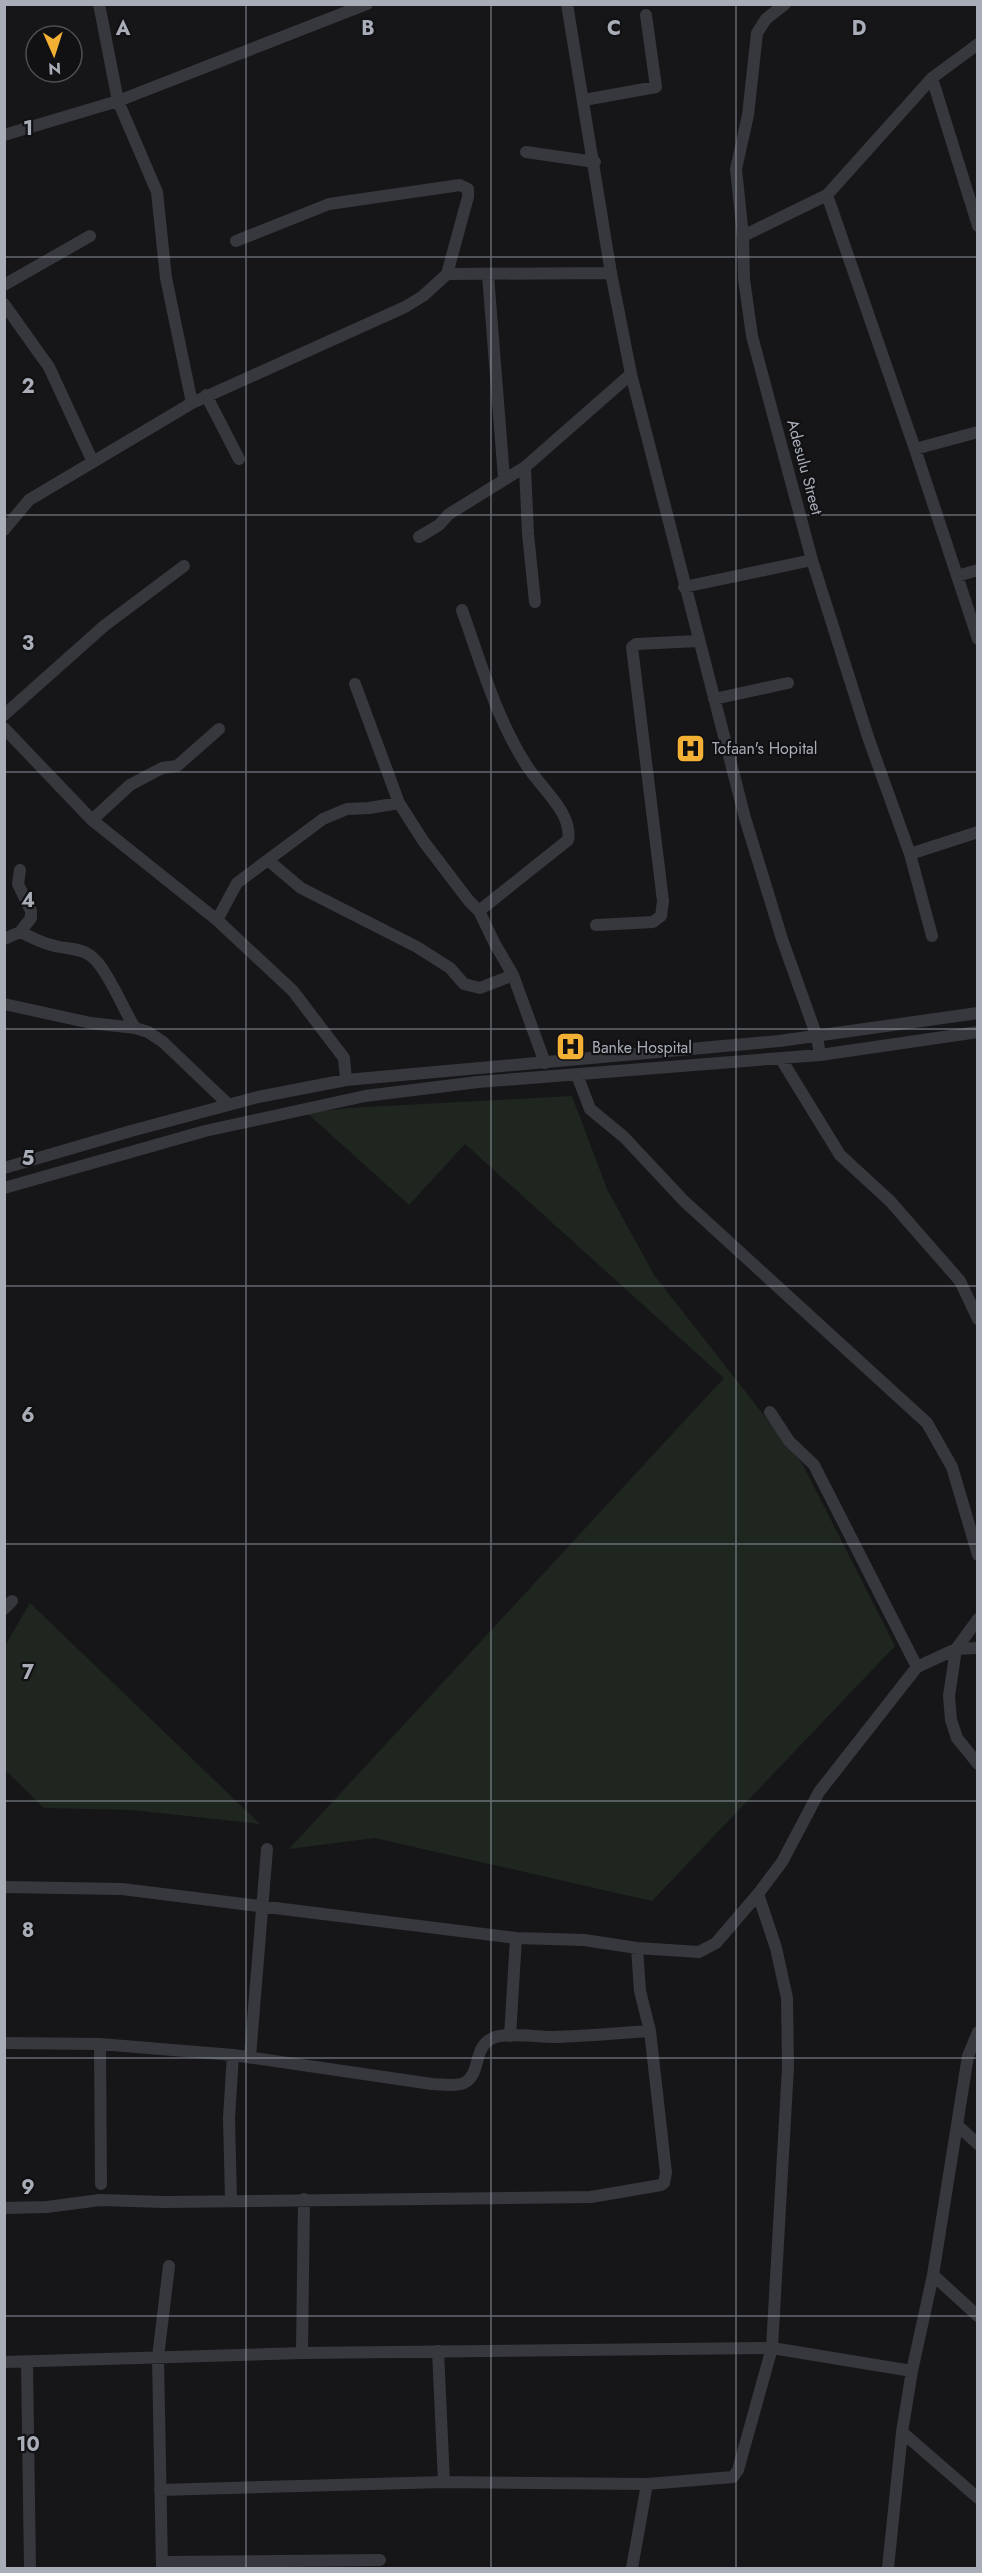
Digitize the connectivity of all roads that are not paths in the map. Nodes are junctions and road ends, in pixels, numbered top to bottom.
1 (99, 4) edge
2 (367, 4) edge
3 (567, 4) edge
4 (785, 4) edge
5 (646, 15) dead end
6 (978, 44) edge
7 (932, 78) junction
8 (584, 99) junction
9 (118, 101) junction
10 (4, 135) edge
11 (526, 152) dead end
12 (595, 162) junction
13 (827, 195) junction
14 (978, 226) edge
15 (90, 236) dead end
16 (743, 236) junction
17 (236, 241) dead end
18 (611, 273) junction
19 (447, 274) junction
20 (488, 275) junction
21 (4, 285) edge
22 (4, 304) edge
23 (631, 374) junction
24 (206, 395) junction
25 (192, 403) junction
26 (978, 432) edge
27 (915, 449) junction
28 (239, 459) dead end
29 (92, 460) junction
30 (525, 467) junction
31 (504, 478) junction
32 (4, 530) edge
33 (419, 537) dead end
34 (812, 560) junction
35 (184, 566) dead end
36 (978, 570) edge
37 (957, 576) junction
38 (684, 587) junction
39 (536, 602) dead end
40 (462, 609) dead end
41 (978, 639) edge
42 (698, 641) junction
43 (788, 683) dead end
44 (356, 684) dead end
45 (714, 699) junction
46 (4, 715) edge
47 (4, 728) edge
48 (219, 729) dead end
49 (399, 803) junction
50 (93, 820) junction
51 (978, 832) edge
52 (910, 854) junction
53 (269, 861) junction
54 (20, 870) dead end
55 (479, 911) junction
56 (217, 920) junction
57 (596, 926) dead end
58 (20, 932) junction
59 (932, 936) dead end
60 (4, 939) edge
61 (513, 975) junction
62 (4, 1004) edge
63 (978, 1013) edge
64 (135, 1028) junction
65 (978, 1032) edge
66 (817, 1037) junction
67 (820, 1055) junction
68 (781, 1059) junction
69 (545, 1063) junction
70 (578, 1075) junction
71 (346, 1080) junction
72 (229, 1105) junction
73 (4, 1168) edge
74 (4, 1188) edge
75 (978, 1319) edge
76 (770, 1412) dead end
77 (978, 1555) edge
78 (978, 1619) edge
79 (978, 1648) edge
80 (956, 1649) junction
81 (917, 1667) junction
82 (978, 1764) edge
83 (267, 1849) dead end
84 (4, 1887) edge
85 (758, 1894) junction
86 (263, 1907) junction
87 (516, 1938) junction
88 (637, 1948) junction
89 (650, 2031) junction
90 (978, 2032) edge
91 (510, 2036) junction
92 (4, 2043) edge
93 (100, 2044) junction
94 (233, 2055) junction
95 (250, 2057) junction
96 (958, 2126) junction
97 (978, 2144) edge
98 (101, 2184) dead end
99 (231, 2199) junction
100 (304, 2199) junction
101 (4, 2208) edge
102 (169, 2266) dead end
103 (933, 2275) junction
104 (978, 2316) edge
105 (772, 2348) junction
106 (438, 2351) junction
107 (302, 2353) junction
108 (158, 2357) junction
109 (4, 2362) edge
110 (27, 2363) junction
111 (912, 2371) junction
112 (902, 2432) junction
113 (444, 2482) junction
114 (647, 2484) junction
115 (160, 2490) junction
116 (978, 2498) edge
117 (380, 2560) dead end
118 (162, 2565) edge
119 (30, 2568) edge
120 (632, 2568) edge
121 (888, 2568) edge

1 - 9 street
2 - 9 street
3 - 8 street
4 - 16 street, Adesulu Street
5 - 8 street
6 - 7 street
7 - 13 street
7 - 14 street
8 - 12 street
9 - 10 street
9 - 25 street
11 - 12 street
12 - 18 street
13 - 16 street
13 - 27 street
15 - 21 street
16 - 34 street, Adesulu Street
17 - 19 street
18 - 20 street
18 - 23 street
19 - 20 street
19 - 24 street
20 - 31 street
22 - 29 street
23 - 30 street
23 - 38 street
24 - 25 street
24 - 28 street
25 - 29 street
26 - 27 street
27 - 37 street
29 - 32 street
30 - 31 street
30 - 39 street
31 - 33 street
34 - 38 street
34 - 52 street, Adesulu Street
35 - 46 street
36 - 37 street
37 - 41 street
38 - 42 street
40 - 55 street
42 - 45 street
42 - 57 street
43 - 45 street
44 - 49 street
45 - 66 street
47 - 50 street
48 - 50 street
49 - 53 street
49 - 55 street
50 - 56 street
51 - 52 street
52 - 59 street, Adesulu Street
53 - 56 street
53 - 61 street
54 - 58 street
55 - 61 street
56 - 71 street
58 - 60 street
58 - 64 street
61 - 69 street
62 - 64 street
63 - 66 street
64 - 72 street
65 - 67 street
66 - 67 street
66 - 69 street
67 - 68 street
68 - 70 street
68 - 75 street
69 - 71 street
70 - 74 street
70 - 77 street
71 - 72 street
72 - 73 street
76 - 81 street
78 - 80 street
79 - 80 street
80 - 81 street
80 - 82 street
81 - 85 street
83 - 86 street
84 - 86 street
85 - 88 street
85 - 105 street
86 - 87 street
86 - 95 street
87 - 88 street
87 - 91 street
88 - 89 street
89 - 91 street
89 - 100 street
90 - 96 street
91 - 95 street
92 - 93 street
93 - 94 street
93 - 98 street
94 - 95 street
94 - 99 street
96 - 97 street
96 - 103 street
99 - 100 street
99 - 101 street
100 - 107 street
102 - 108 street
103 - 104 street
103 - 111 street
105 - 106 street
105 - 111 street
105 - 114 street
106 - 107 street
106 - 113 street
107 - 108 street
108 - 110 street
108 - 115 street
109 - 110 street
110 - 119 street
111 - 112 street
112 - 116 street
112 - 121 street
113 - 114 street
113 - 115 street
114 - 120 street
115 - 118 street
117 - 118 street

